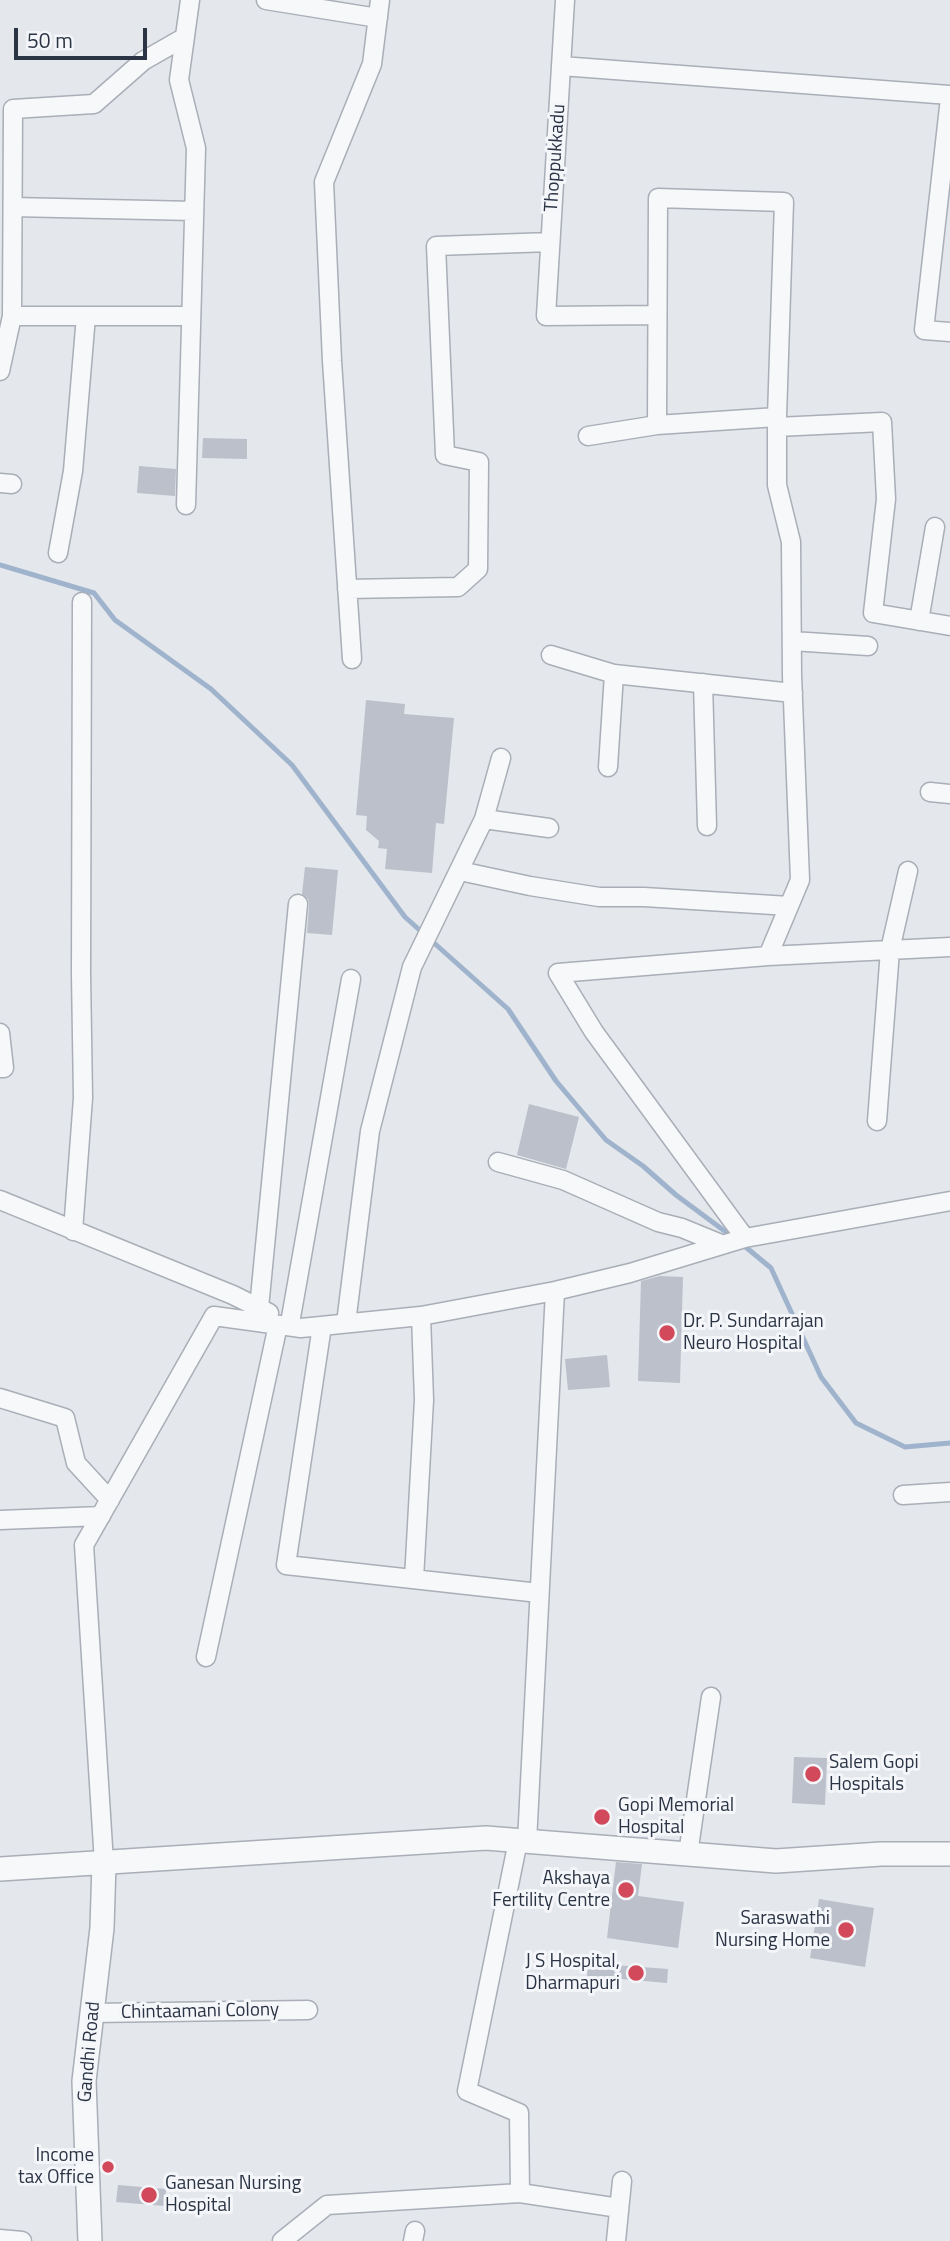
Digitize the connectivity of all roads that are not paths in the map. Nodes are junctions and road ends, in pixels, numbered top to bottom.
1 (190, 0) edge
2 (266, 0) edge
3 (565, 0) edge
4 (379, 9) edge
5 (185, 37) junction
6 (561, 66) junction
7 (950, 97) edge
8 (13, 206) junction
9 (194, 211) junction
10 (550, 242) junction
11 (657, 315) junction
12 (12, 316) junction
13 (86, 316) junction
14 (191, 317) junction
15 (950, 332) edge
16 (0, 371) edge
17 (777, 422) junction
18 (657, 425) junction
19 (588, 436) dead end
20 (186, 505) dead end
21 (935, 527) dead end
22 (58, 553) dead end
23 (347, 589) junction
24 (82, 602) dead end
25 (919, 621) junction
26 (950, 626) edge
27 (792, 641) junction
28 (868, 646) dead end
29 (551, 655) dead end
30 (352, 659) dead end
31 (614, 674) junction
32 (703, 683) junction
33 (793, 693) junction
34 (501, 758) dead end
35 (608, 767) dead end
36 (930, 792) dead end
37 (950, 794) edge
38 (484, 819) junction
39 (707, 825) dead end
40 (549, 828) dead end
41 (460, 871) junction
42 (908, 871) dead end
43 (298, 904) dead end
44 (789, 906) junction
45 (950, 947) edge
46 (890, 950) junction
47 (768, 956) junction
48 (351, 979) dead end
49 (0, 1033) edge
50 (0, 1068) edge
51 (877, 1121) dead end
52 (498, 1162) dead end
53 (950, 1201) edge
54 (1, 1207) edge
55 (73, 1231) junction
56 (735, 1241) junction
57 (555, 1291) junction
58 (259, 1308) junction
59 (421, 1316) junction
60 (346, 1323) junction
61 (290, 1325) junction
62 (323, 1326) junction
63 (0, 1398) edge
64 (950, 1492) edge
65 (903, 1494) dead end
66 (110, 1500) junction
67 (101, 1516) junction
68 (0, 1520) edge
69 (414, 1579) junction
70 (539, 1593) junction
71 (206, 1657) dead end
72 (711, 1697) dead end
73 (523, 1841) junction
74 (688, 1854) junction
75 (950, 1854) edge
76 (104, 1863) junction
77 (0, 1869) edge
78 (308, 2010) dead end
79 (92, 2013) junction
80 (622, 2181) dead end
81 (520, 2193) junction
82 (619, 2208) junction
83 (0, 2239) edge
84 (22, 2241) edge
85 (90, 2241) edge
86 (282, 2241) edge
87 (616, 2241) edge

1 - 5 street
2 - 4 street
3 - 6 street, Thoppukkadu
4 - 23 street
5 - 8 street
5 - 9 street
6 - 7 street
6 - 10 street, Thoppukkadu
7 - 15 street
8 - 9 street
8 - 12 street
9 - 14 street
10 - 11 street, Thoppukkadu
10 - 23 street
11 - 17 street
11 - 18 street
12 - 13 street
12 - 16 street
13 - 14 street
13 - 22 street
14 - 20 street
17 - 18 street
17 - 25 street
17 - 27 street
18 - 19 street
21 - 25 street
23 - 30 street
24 - 55 street
25 - 26 street
27 - 28 street
27 - 33 street
29 - 31 street
31 - 32 street
31 - 35 street
32 - 33 street
32 - 39 street
33 - 44 street
34 - 38 street
36 - 37 street
38 - 40 street
38 - 41 street
41 - 44 street
41 - 60 street
42 - 46 street
43 - 58 street
44 - 47 street
45 - 46 street
46 - 47 street
46 - 51 street
47 - 56 street
48 - 61 street
49 - 50 street
52 - 56 street
53 - 56 street
54 - 55 street
55 - 58 street
56 - 57 street
57 - 59 street
57 - 70 street
58 - 61 street
59 - 60 street
59 - 69 street
60 - 62 street
61 - 62 street
61 - 66 street
61 - 71 street
62 - 69 street
63 - 66 street
64 - 65 street
66 - 67 street
67 - 68 street
67 - 76 street
69 - 70 street
70 - 73 street
72 - 74 street
73 - 74 street
73 - 76 street
73 - 81 street
74 - 75 street
76 - 77 street
76 - 79 street, Gandhi Road
78 - 79 street, Chintaamani Colony
79 - 85 street, Gandhi Road
80 - 82 street
81 - 82 street
81 - 86 street
82 - 87 street
83 - 84 street

